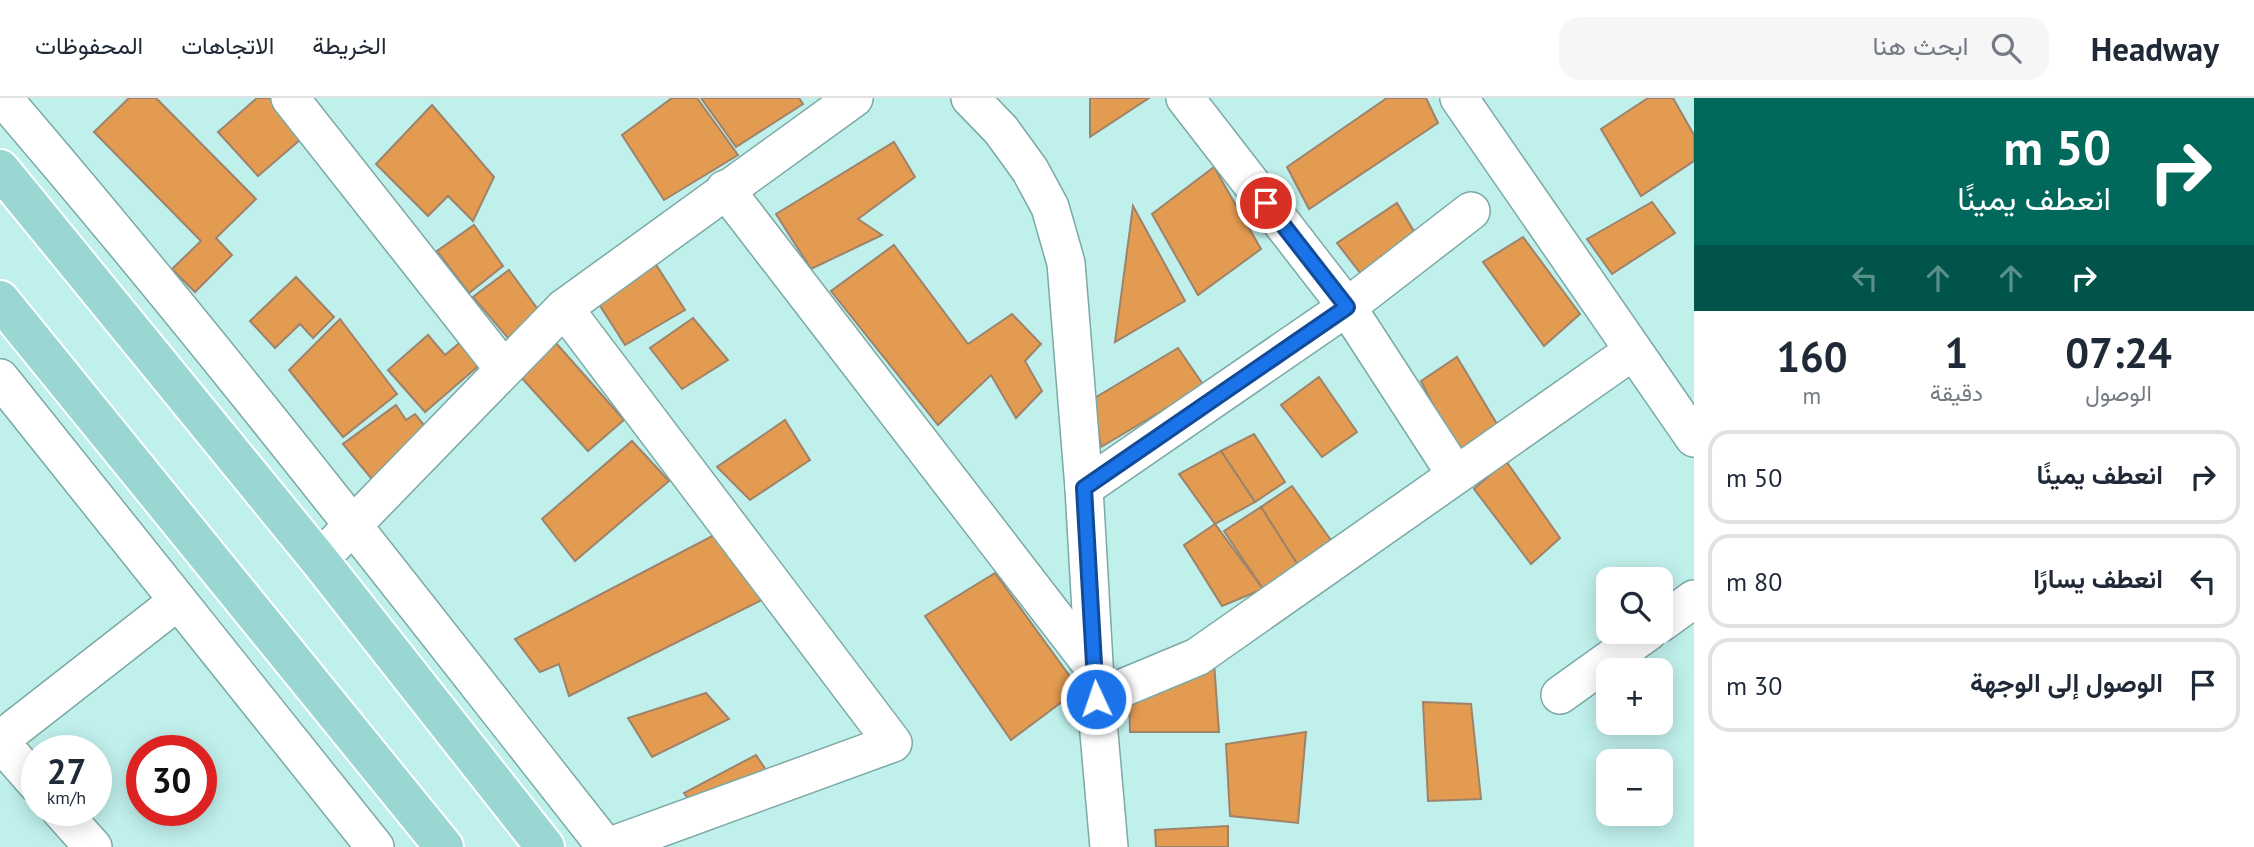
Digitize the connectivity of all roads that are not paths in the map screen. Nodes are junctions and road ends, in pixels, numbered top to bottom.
1 (3, 98) edge
2 (290, 98) edge
3 (970, 98) edge
4 (1185, 98) edge
5 (1459, 98) edge
6 (837, 102) edge
7 (0, 169) edge
8 (725, 189) junction
9 (1471, 211) dead end
10 (0, 300) edge
11 (1347, 307) junction
12 (564, 308) junction
13 (1633, 351) junction
14 (503, 369) junction
15 (0, 378) edge
16 (1694, 438) edge
17 (1456, 475) junction
18 (1084, 488) junction
19 (353, 526) junction
20 (319, 560) junction
21 (178, 601) junction
22 (1675, 620) edge
23 (1095, 684) junction
24 (1560, 695) dead end
25 (0, 741) edge
26 (21, 765) edge
27 (74, 826) edge
28 (93, 847) edge
29 (375, 847) edge
30 (444, 847) edge
31 (545, 847) edge
32 (607, 847) edge
33 (1110, 847) edge

1 - 19 street
2 - 14 street
3 - 18 street
4 - 11 street
5 - 13 street
6 - 8 street
7 - 20 main road
8 - 12 street
8 - 23 street
9 - 11 street
10 - 30 main road
11 - 17 street
11 - 18 street
12 - 14 street
12 - 32 street
13 - 16 street
13 - 17 street
14 - 19 street
15 - 21 street
17 - 23 street
18 - 23 street
19 - 20 street
19 - 32 street
20 - 31 main road
21 - 25 street
21 - 29 street
22 - 24 street
23 - 33 street
25 - 26 street
27 - 28 street

